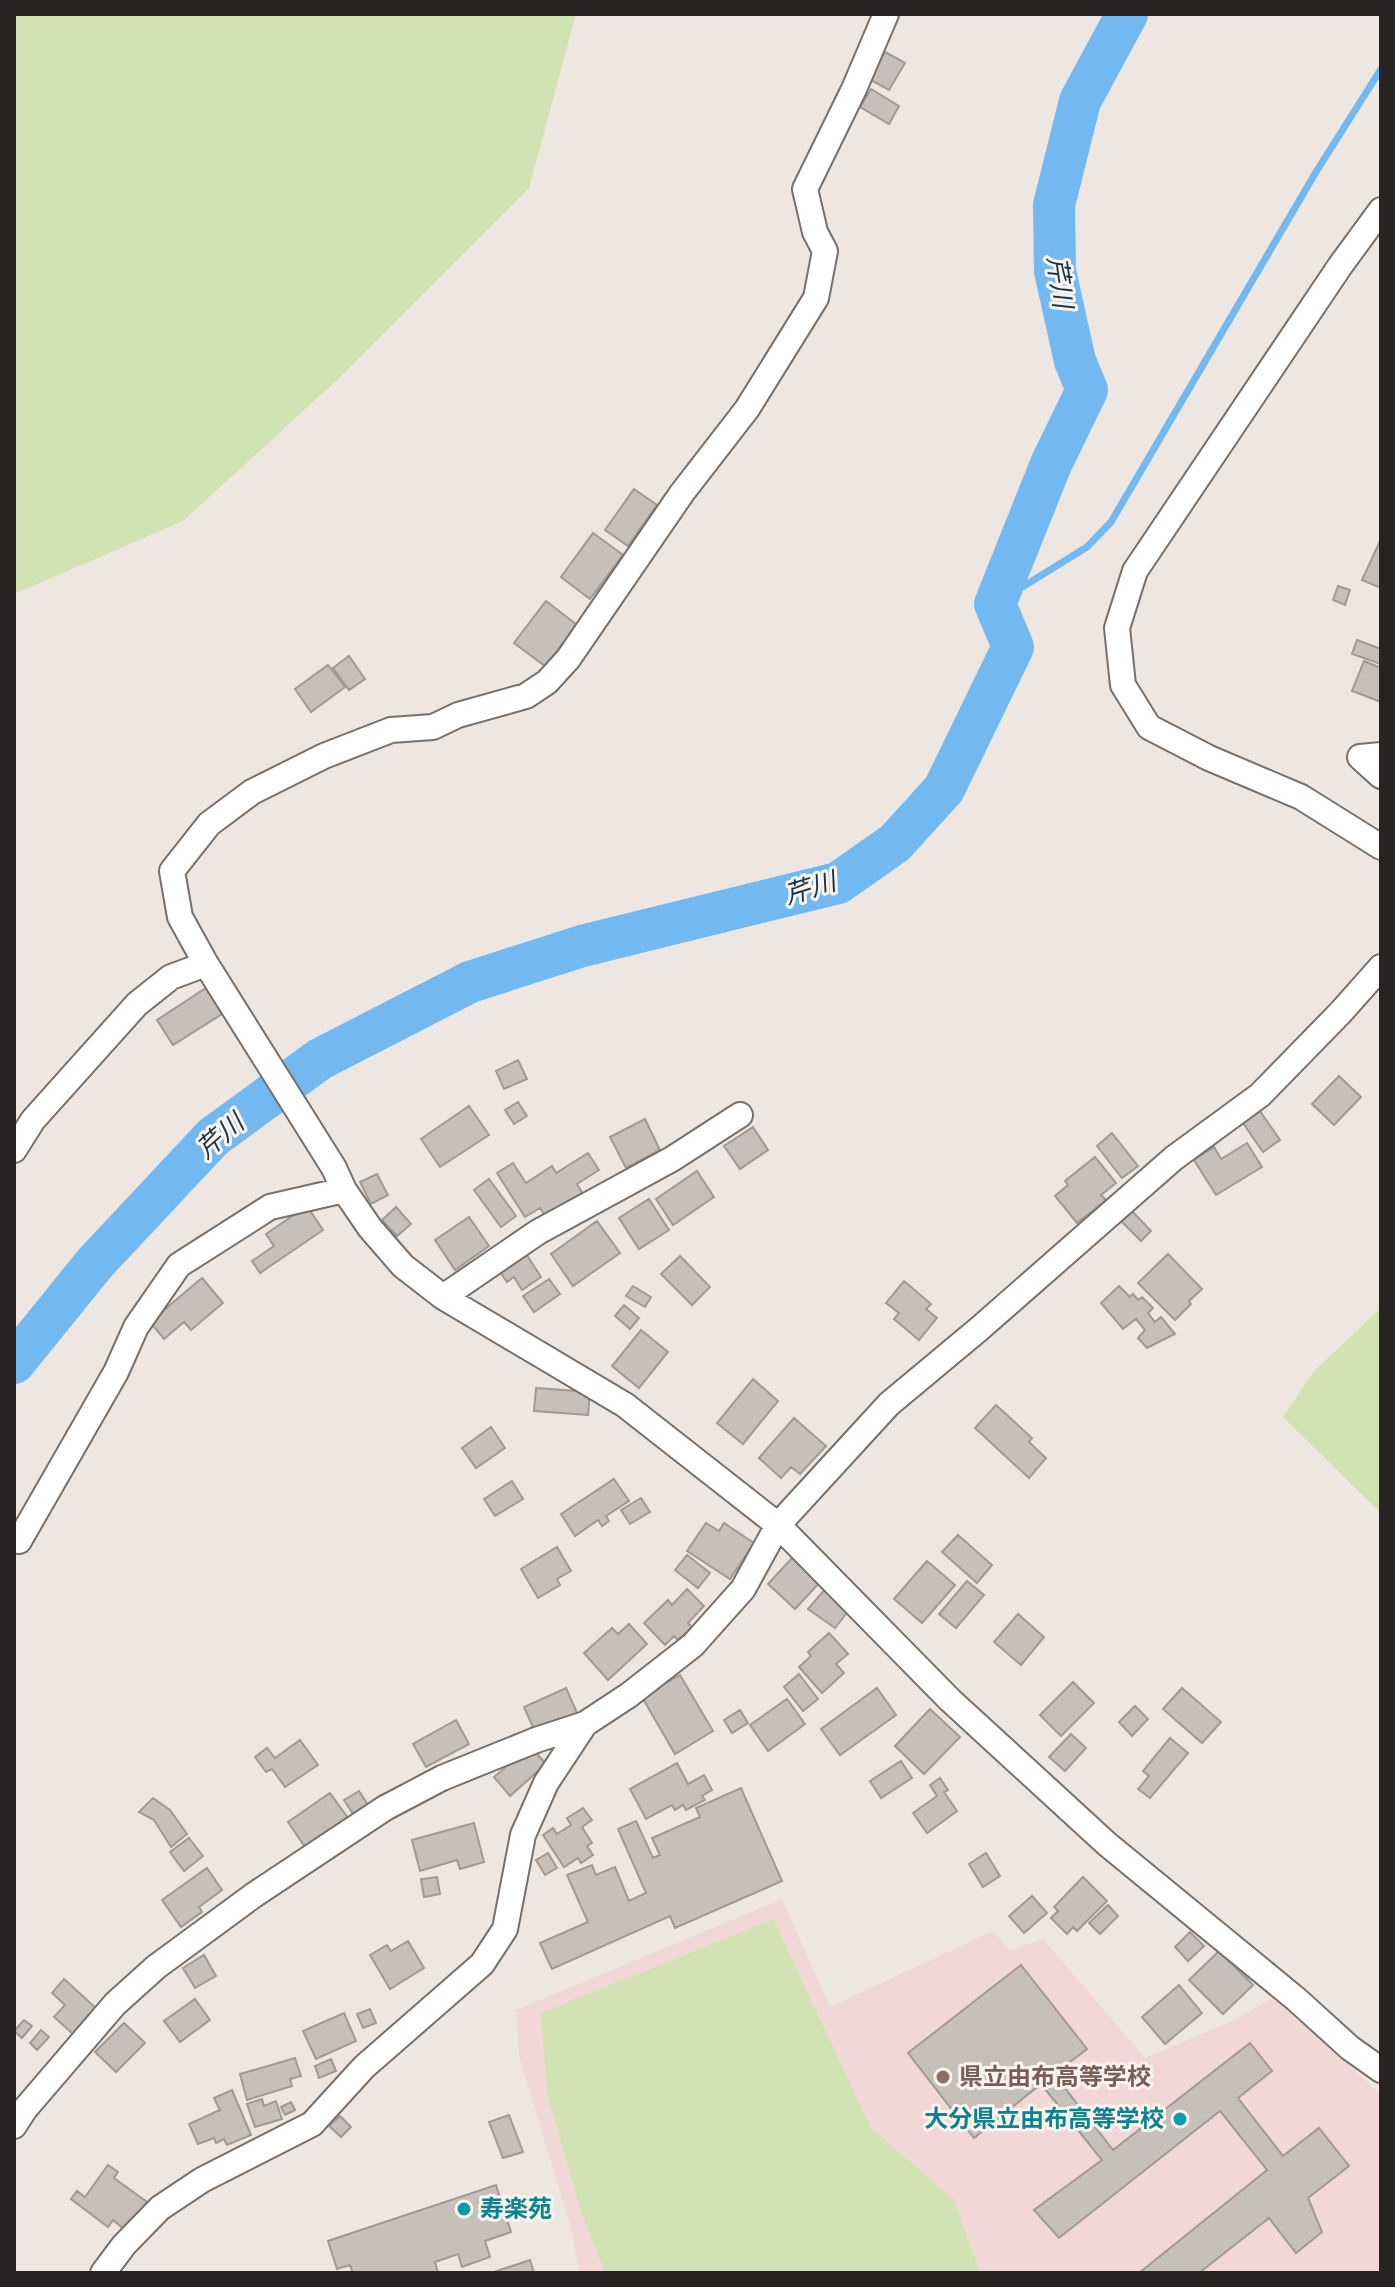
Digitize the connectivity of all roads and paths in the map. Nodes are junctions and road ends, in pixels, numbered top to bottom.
1 (886, 14) edge
2 (1381, 210) edge
3 (1381, 755) edge
4 (1381, 776) edge
5 (1381, 847) edge
6 (206, 964) junction
7 (1381, 967) edge
8 (740, 1115) dead end
9 (14, 1150) edge
10 (339, 1179) junction
11 (443, 1297) junction
12 (778, 1525) junction
13 (19, 1541) dead end
14 (585, 1724) junction
15 (1381, 2070) edge
16 (14, 2126) edge
17 (103, 2273) edge

1 - 6 street
2 - 5 street
3 - 4 street
6 - 9 street
6 - 10 street
7 - 12 street
8 - 11 street
10 - 11 street
10 - 13 street
11 - 12 street
12 - 14 street
12 - 15 street
14 - 16 street
14 - 17 street

